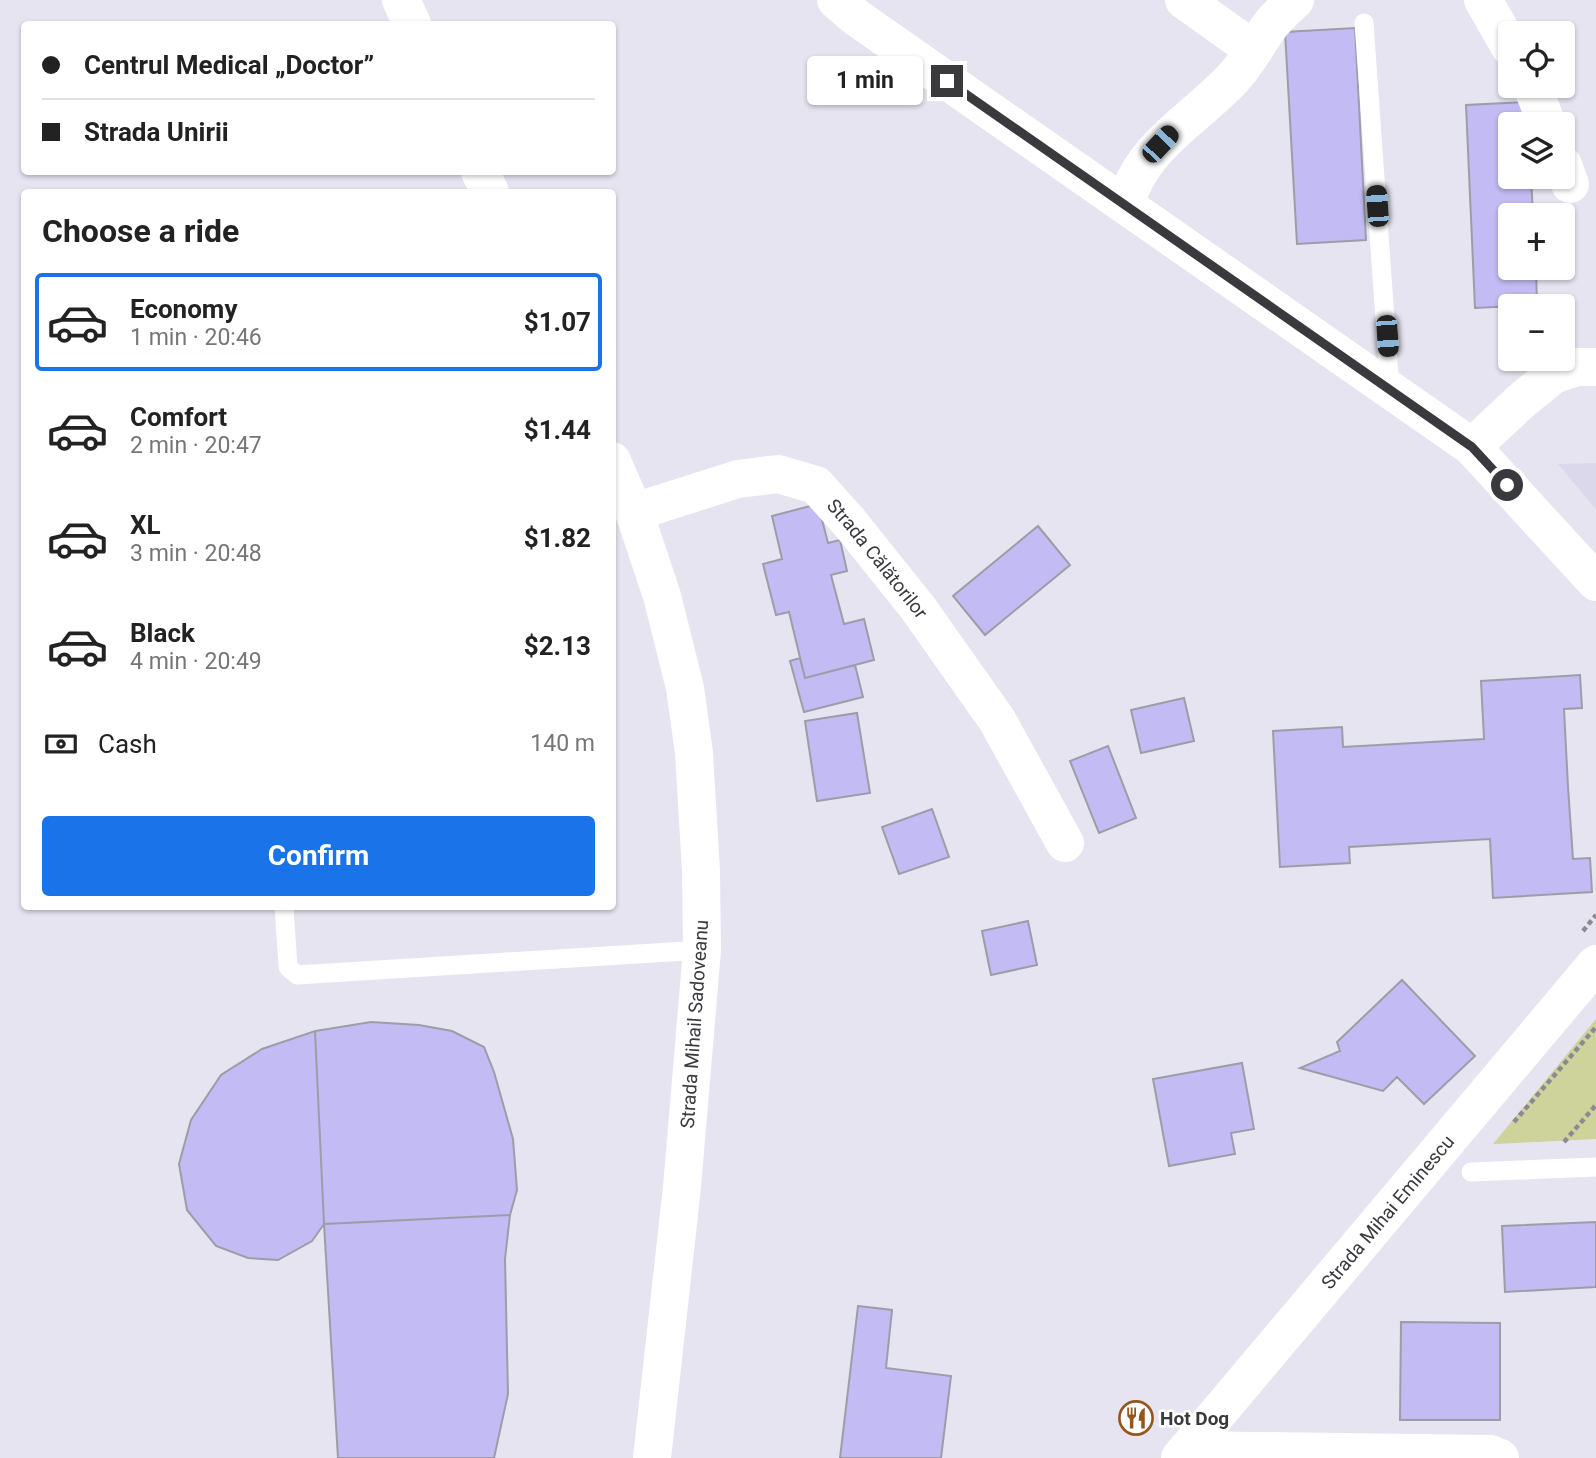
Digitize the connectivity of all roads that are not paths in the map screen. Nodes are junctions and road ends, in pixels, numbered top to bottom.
1 (401, 0) edge
2 (836, 0) edge
3 (1184, 0) edge
4 (1295, 0) edge
5 (1483, 0) edge
6 (411, 21) edge
7 (1364, 23) dead end
8 (1498, 26) edge
9 (1254, 50) junction
10 (1125, 205) junction
11 (1596, 367) edge
12 (1390, 390) junction
13 (1472, 447) junction
14 (616, 470) edge
15 (634, 512) junction
16 (1589, 565) edge
17 (1065, 843) dead end
18 (284, 910) edge
19 (702, 950) junction
20 (1596, 964) edge
21 (1596, 1167) edge
22 (1471, 1172) dead end
23 (1183, 1454) edge
24 (652, 1458) edge
25 (1500, 1458) edge

1 - 6 street
2 - 10 street
3 - 9 street
4 - 9 street
5 - 8 street
7 - 12 lane
9 - 10 street
10 - 12 street
11 - 13 street
12 - 13 street
13 - 16 street
14 - 15 street
15 - 17 street, Strada Călătorilor
15 - 19 street, Strada Mihail Sadoveanu
18 - 19 lane
19 - 24 street, Strada Mihail Sadoveanu
20 - 23 street, Strada Mihai Eminescu
21 - 22 lane
23 - 25 street

